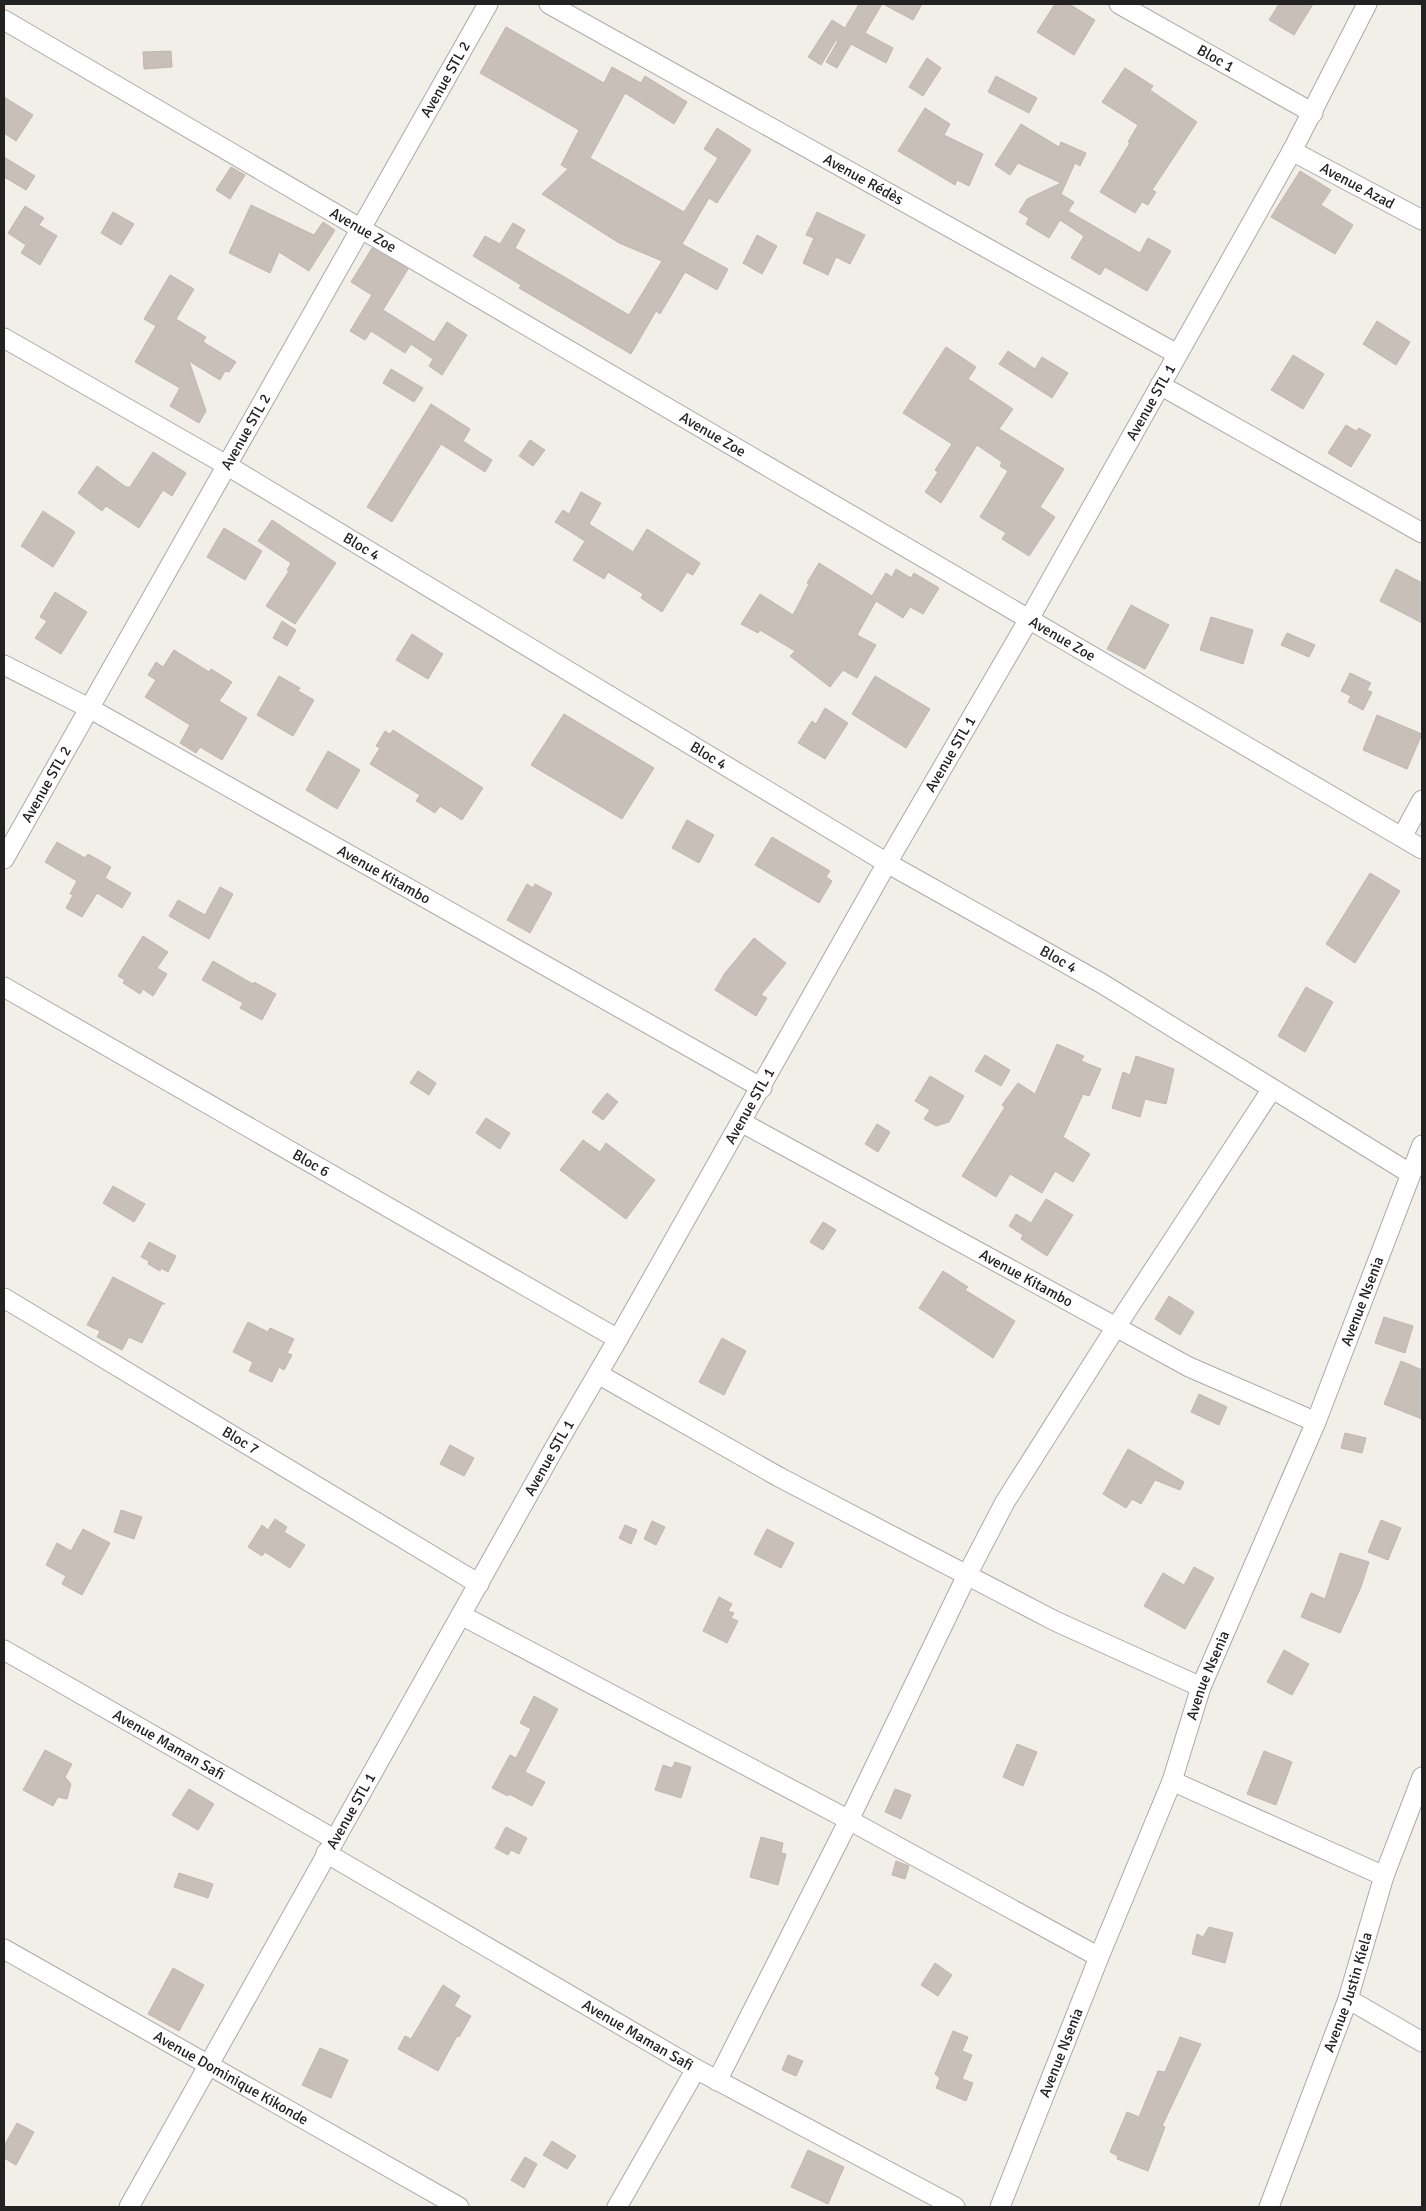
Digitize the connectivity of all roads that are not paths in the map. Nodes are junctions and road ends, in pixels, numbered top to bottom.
1 (488, 4) edge
2 (549, 4) edge
3 (1120, 4) edge
4 (1367, 4) edge
5 (4, 20) edge
6 (1313, 112) junction
7 (1292, 152) junction
8 (1422, 220) edge
9 (360, 230) junction
10 (4, 338) edge
11 (1177, 354) junction
12 (1160, 385) junction
13 (228, 466) junction
14 (1422, 533) edge
15 (1029, 619) junction
16 (4, 665) edge
17 (89, 708) junction
18 (1422, 800) edge
19 (1402, 837) junction
20 (1422, 849) edge
21 (4, 859) edge
22 (887, 863) junction
23 (4, 988) edge
24 (762, 1088) junction
25 (1272, 1089) junction
26 (741, 1122) junction
27 (1422, 1145) edge
28 (1411, 1174) junction
29 (4, 1298) edge
30 (1116, 1327) junction
31 (618, 1339) junction
32 (598, 1374) junction
33 (1316, 1422) junction
34 (967, 1575) junction
35 (479, 1584) junction
36 (461, 1615) junction
37 (4, 1650) edge
38 (1201, 1688) junction
39 (1422, 1777) edge
40 (1172, 1781) junction
41 (849, 1820) junction
42 (330, 1846) junction
43 (1384, 1876) junction
44 (4, 1949) edge
45 (1099, 1957) junction
46 (1348, 1999) junction
47 (1422, 2042) edge
48 (208, 2065) junction
49 (696, 2070) junction
50 (717, 2081) junction
51 (128, 2207) edge
52 (458, 2207) edge
53 (617, 2207) edge
54 (955, 2207) edge
55 (1000, 2207) edge
56 (1269, 2207) edge

1 - 9 street, Avenue STL 2
2 - 11 street, Avenue Rédès
3 - 6 street, Bloc 1
4 - 6 street, Avenue STL 1
5 - 9 street, Avenue Zoe
6 - 7 street, Avenue STL 1
7 - 8 street, Avenue Azad
7 - 11 street, Avenue STL 1
9 - 13 street, Avenue STL 2
9 - 15 street, Avenue Zoe
10 - 13 street, Bloc 4
11 - 12 street, Avenue STL 1
12 - 14 street
12 - 15 street, Avenue STL 1
13 - 17 street, Avenue STL 2
13 - 22 street, Bloc 4
15 - 19 street, Avenue Zoe
15 - 22 street, Avenue STL 1
16 - 17 street, Avenue Kitambo
17 - 21 street, Avenue STL 2
17 - 24 street, Avenue Kitambo
18 - 19 street
19 - 20 street, Avenue Zoe
22 - 24 street, Avenue STL 1
22 - 25 street, Bloc 4
23 - 31 street, Bloc 6
24 - 26 street, Avenue STL 1
25 - 28 street, Bloc 4
25 - 30 street
26 - 30 street, Avenue Kitambo
26 - 31 street, Avenue STL 1
27 - 28 street, Avenue Nsenia
28 - 33 street, Avenue Nsenia
29 - 35 street, Bloc 7
30 - 33 street, Avenue Kitambo
30 - 34 street
31 - 32 street, Avenue STL 1
32 - 34 street
32 - 35 street, Avenue STL 1
33 - 38 street, Avenue Nsenia
34 - 38 street
34 - 41 street
35 - 36 street, Avenue STL 1
36 - 41 street
36 - 42 street, Avenue STL 1
37 - 42 street, Avenue Maman Safi
38 - 40 street, Avenue Nsenia
39 - 43 street, Avenue Justin Kiela
40 - 43 street
40 - 45 street, Avenue Nsenia
41 - 45 street
41 - 50 street
42 - 48 street, Avenue STL 1
42 - 49 street, Avenue Maman Safi
43 - 46 street, Avenue Justin Kiela
44 - 48 street, Avenue Dominique Kikonde
45 - 55 street, Avenue Nsenia
46 - 47 street
46 - 56 street, Avenue Justin Kiela
48 - 51 street, Avenue STL 1
48 - 52 street, Avenue Dominique Kikonde
49 - 50 street, Avenue Maman Safi
49 - 53 street
50 - 54 street, Avenue Maman Safi

